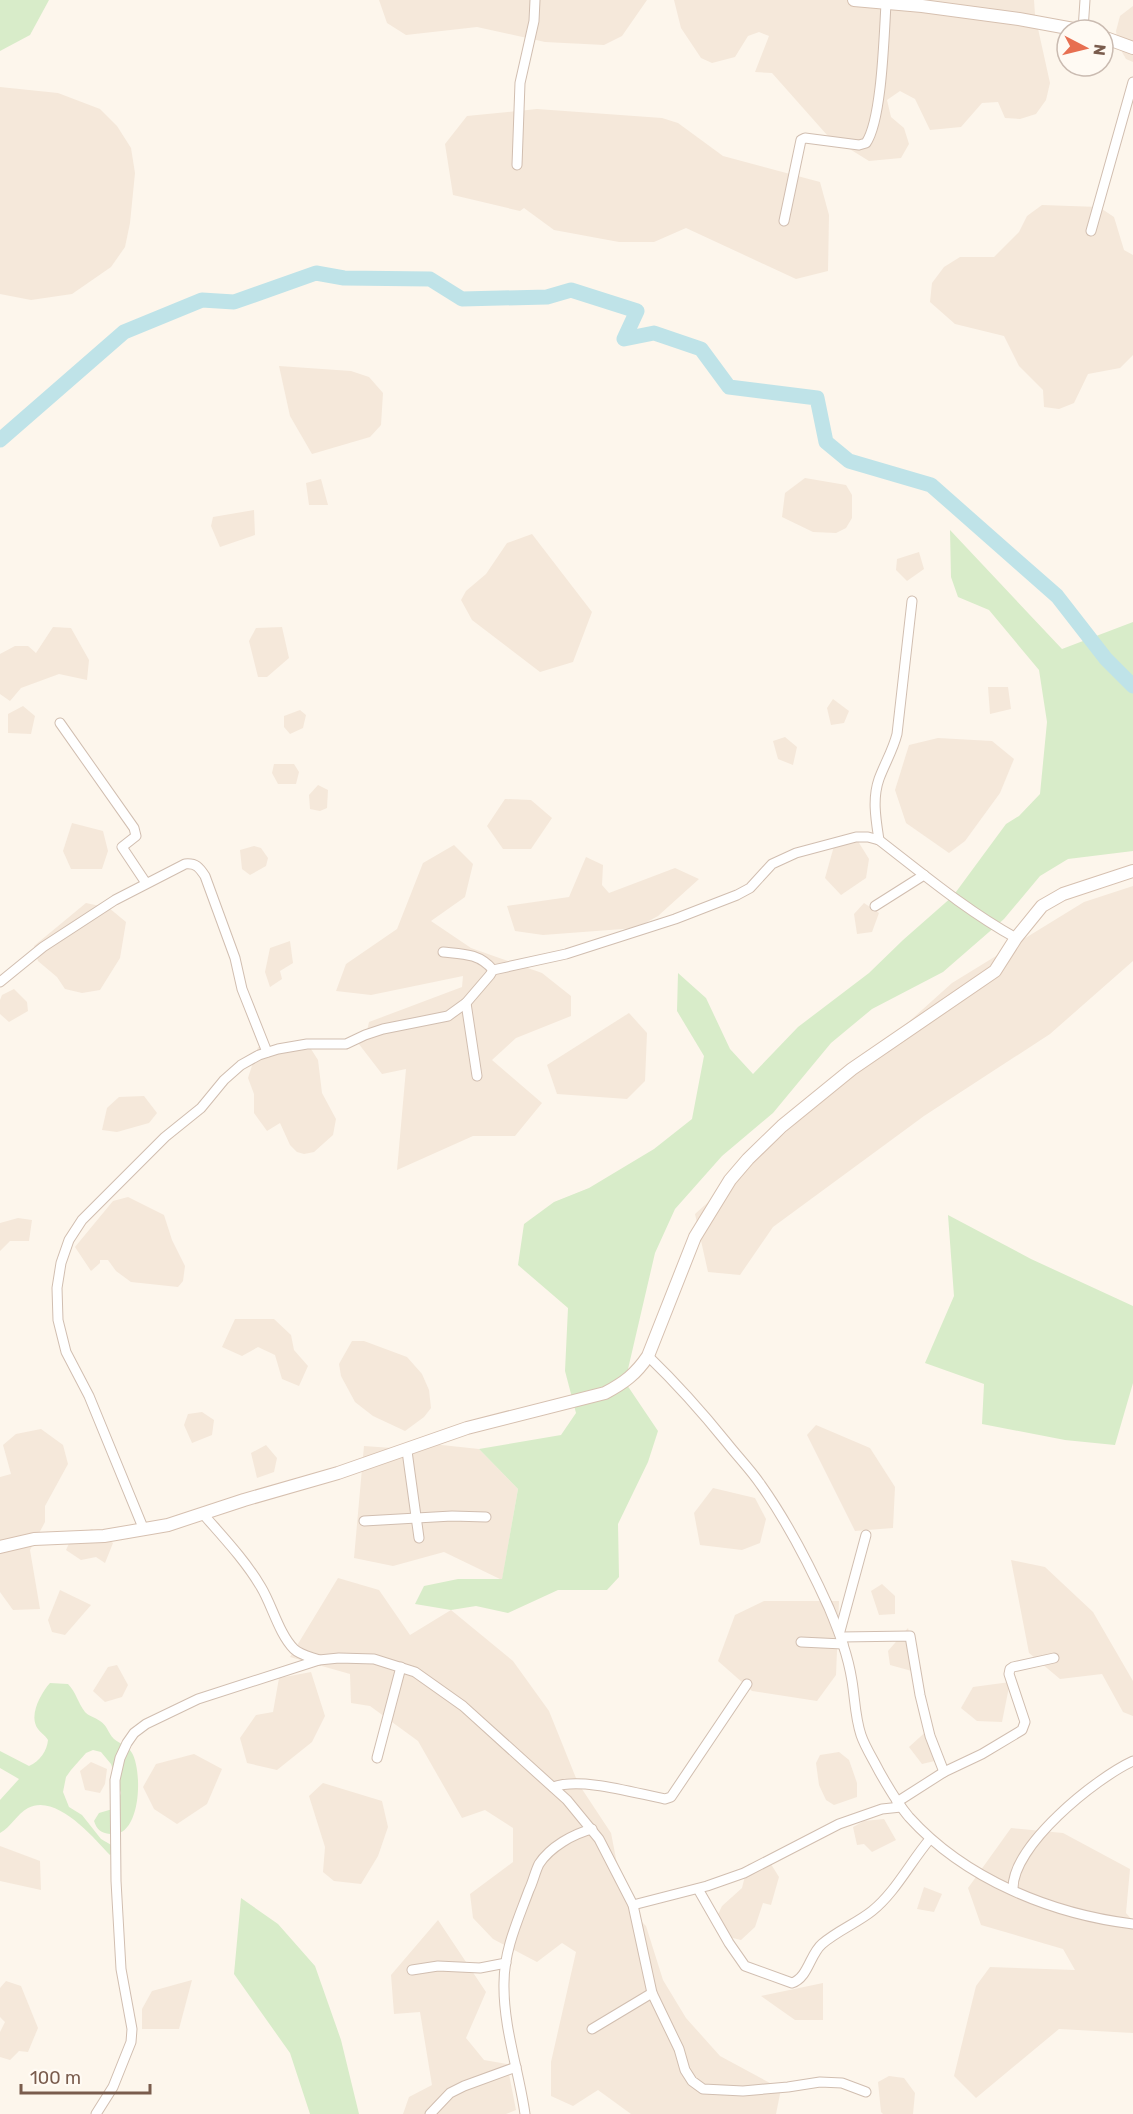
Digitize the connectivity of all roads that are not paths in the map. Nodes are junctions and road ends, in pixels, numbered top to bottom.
1 (535, 0) edge
2 (854, 0) edge
3 (1085, 0) edge
4 (879, 2) edge
5 (1083, 18) edge
6 (1055, 25) edge
7 (1115, 41) edge
8 (1133, 48) edge
9 (1133, 82) edge
10 (517, 165) dead end
11 (784, 221) dead end
12 (1091, 231) dead end
13 (912, 601) dead end
14 (60, 723) dead end
15 (879, 840) junction
16 (1133, 872) edge
17 (924, 875) junction
18 (146, 883) junction
19 (875, 906) dead end
20 (1016, 938) junction
21 (443, 952) dead end
22 (493, 970) junction
23 (0, 982) edge
24 (466, 1003) junction
25 (267, 1052) junction
26 (477, 1076) dead end
27 (648, 1356) junction
28 (407, 1451) junction
29 (203, 1514) junction
30 (416, 1517) junction
31 (486, 1517) dead end
32 (364, 1521) dead end
33 (144, 1530) junction
34 (866, 1535) dead end
35 (419, 1538) dead end
36 (0, 1546) edge
37 (841, 1638) junction
38 (801, 1642) dead end
39 (1054, 1658) dead end
40 (319, 1660) junction
41 (401, 1667) junction
42 (747, 1684) dead end
43 (377, 1758) dead end
44 (1133, 1761) edge
45 (944, 1772) junction
46 (553, 1786) junction
47 (899, 1804) junction
48 (583, 1818) junction
49 (592, 1829) junction
50 (580, 1832) junction
51 (930, 1839) junction
52 (698, 1889) junction
53 (1013, 1890) junction
54 (633, 1905) junction
55 (1133, 1924) edge
56 (506, 1963) junction
57 (412, 1971) dead end
58 (652, 1993) junction
59 (592, 2029) dead end
60 (516, 2067) junction
61 (866, 2092) dead end
62 (96, 2114) edge
63 (430, 2114) edge
64 (525, 2114) edge

1 - 10 street
2 - 4 street
3 - 5 street
4 - 6 street
4 - 11 street
7 - 8 street
9 - 12 street
13 - 15 street
14 - 18 street
15 - 17 street
15 - 22 street
16 - 20 street
17 - 19 street
17 - 20 street
18 - 23 street
18 - 25 street
20 - 27 street
21 - 22 street
22 - 24 street
24 - 25 street
24 - 26 street
25 - 33 street
27 - 28 street
27 - 37 street
28 - 29 street
28 - 30 street
29 - 33 street
29 - 40 street
30 - 31 street
30 - 32 street
30 - 35 street
33 - 36 street
34 - 37 street
37 - 38 street
37 - 45 street
37 - 47 street
39 - 45 street
40 - 41 street
40 - 62 street
41 - 43 street
41 - 46 street
42 - 46 street
44 - 53 street
45 - 47 street
46 - 48 street
47 - 51 street
47 - 52 street
48 - 49 street
48 - 50 street
49 - 50 street
49 - 54 street
50 - 56 street
51 - 52 street
51 - 53 street
52 - 54 street
53 - 55 street
54 - 58 street
56 - 57 street
56 - 60 street
58 - 59 street
58 - 61 street
60 - 63 street
60 - 64 street

